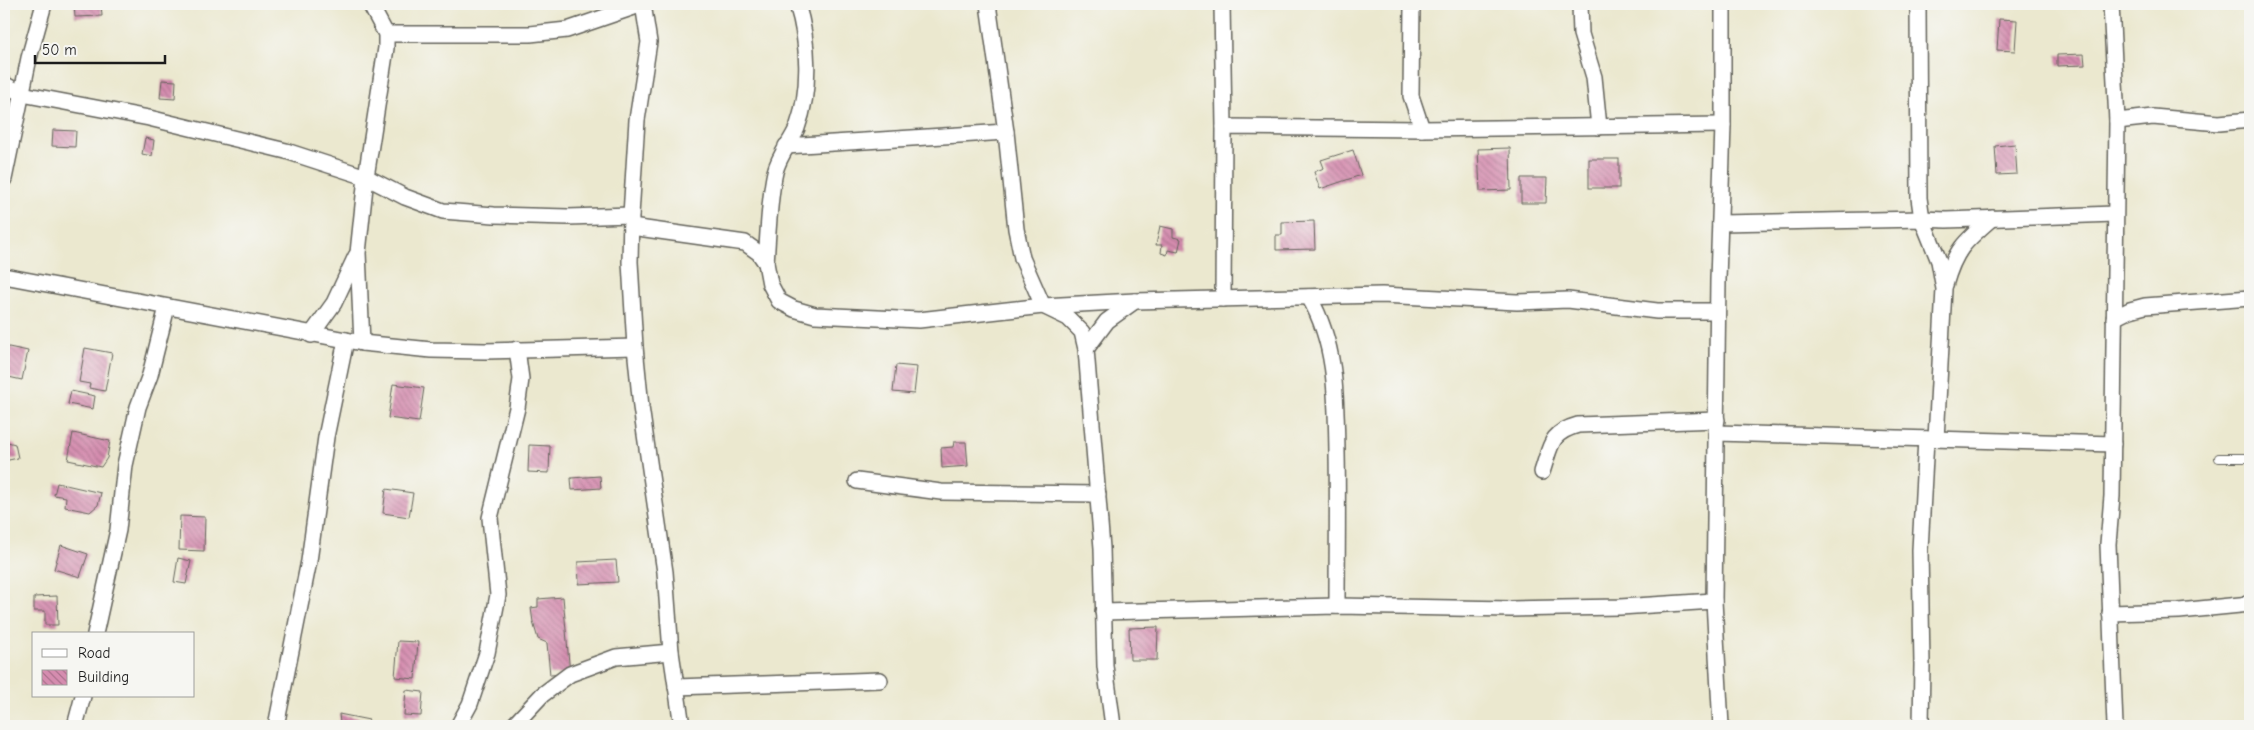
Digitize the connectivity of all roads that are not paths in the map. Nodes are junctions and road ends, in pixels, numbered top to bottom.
1 (44, 4) edge
2 (370, 4) edge
3 (643, 4) edge
4 (797, 4) edge
5 (988, 4) edge
6 (1222, 4) edge
7 (1412, 4) edge
8 (1580, 4) edge
9 (1723, 4) edge
10 (1918, 4) edge
11 (2111, 4) edge
12 (386, 34) junction
13 (4, 84) edge
14 (22, 94) junction
15 (2117, 120) junction
16 (2250, 120) edge
17 (1723, 125) junction
18 (1224, 127) junction
19 (1599, 127) junction
20 (1422, 129) junction
21 (1006, 132) junction
22 (786, 146) junction
23 (366, 177) junction
24 (4, 179) edge
25 (2114, 214) junction
26 (1992, 218) junction
27 (1922, 219) junction
28 (631, 221) junction
29 (1720, 223) junction
30 (358, 253) junction
31 (766, 263) junction
32 (4, 276) edge
33 (1944, 289) junction
34 (1309, 297) junction
35 (2250, 298) edge
36 (1223, 299) junction
37 (1134, 301) junction
38 (1043, 306) junction
39 (168, 307) junction
40 (1718, 311) junction
41 (2114, 318) junction
42 (311, 335) junction
43 (354, 342) junction
44 (635, 347) junction
45 (517, 350) junction
46 (1086, 350) junction
47 (1717, 427) junction
48 (1931, 439) junction
49 (2113, 444) junction
50 (2219, 458) dead end
51 (2250, 458) edge
52 (1542, 472) dead end
53 (856, 481) dead end
54 (1098, 494) junction
55 (1714, 601) junction
56 (2250, 604) edge
57 (1337, 606) junction
58 (1103, 612) junction
59 (2110, 613) junction
60 (95, 632) edge
61 (671, 652) junction
62 (880, 680) dead end
63 (676, 687) junction
64 (82, 698) edge
65 (75, 726) edge
66 (276, 726) edge
67 (458, 726) edge
68 (512, 726) edge
69 (682, 726) edge
70 (1113, 726) edge
71 (1721, 726) edge
72 (1921, 726) edge
73 (2116, 726) edge

1 - 14 street
2 - 12 street
3 - 12 street
3 - 28 street
4 - 22 street
5 - 21 street
6 - 18 street
7 - 20 street
8 - 19 street
9 - 17 street
10 - 27 street
11 - 15 street
12 - 23 street
13 - 14 street
14 - 23 street
14 - 24 street
15 - 16 street
15 - 25 street
17 - 19 street
17 - 29 street
18 - 20 street
18 - 36 street
19 - 20 street
21 - 22 street
21 - 38 street
22 - 31 street
23 - 28 street
23 - 30 street
25 - 26 street
25 - 41 street
26 - 27 street
26 - 33 street
27 - 29 street
27 - 33 street
28 - 31 street
28 - 44 street
29 - 40 street
30 - 42 street
30 - 43 street
31 - 38 street
32 - 39 street
33 - 48 street
34 - 36 street
34 - 40 street
34 - 57 street
35 - 41 street
36 - 37 street
37 - 38 street
37 - 46 street
38 - 46 street
39 - 42 street
39 - 60 street
40 - 47 street
41 - 49 street
42 - 43 street
43 - 45 street
43 - 66 street
44 - 45 street
44 - 61 street
45 - 67 street
46 - 54 street
47 - 48 street
47 - 52 street
47 - 55 street
48 - 49 street
48 - 72 street
49 - 59 street
50 - 51 lane
53 - 54 street
54 - 58 street
55 - 57 street
55 - 71 street
56 - 59 street
57 - 58 street
58 - 70 street
59 - 73 street
61 - 63 street
61 - 68 street
62 - 63 street
63 - 69 street
64 - 65 street

